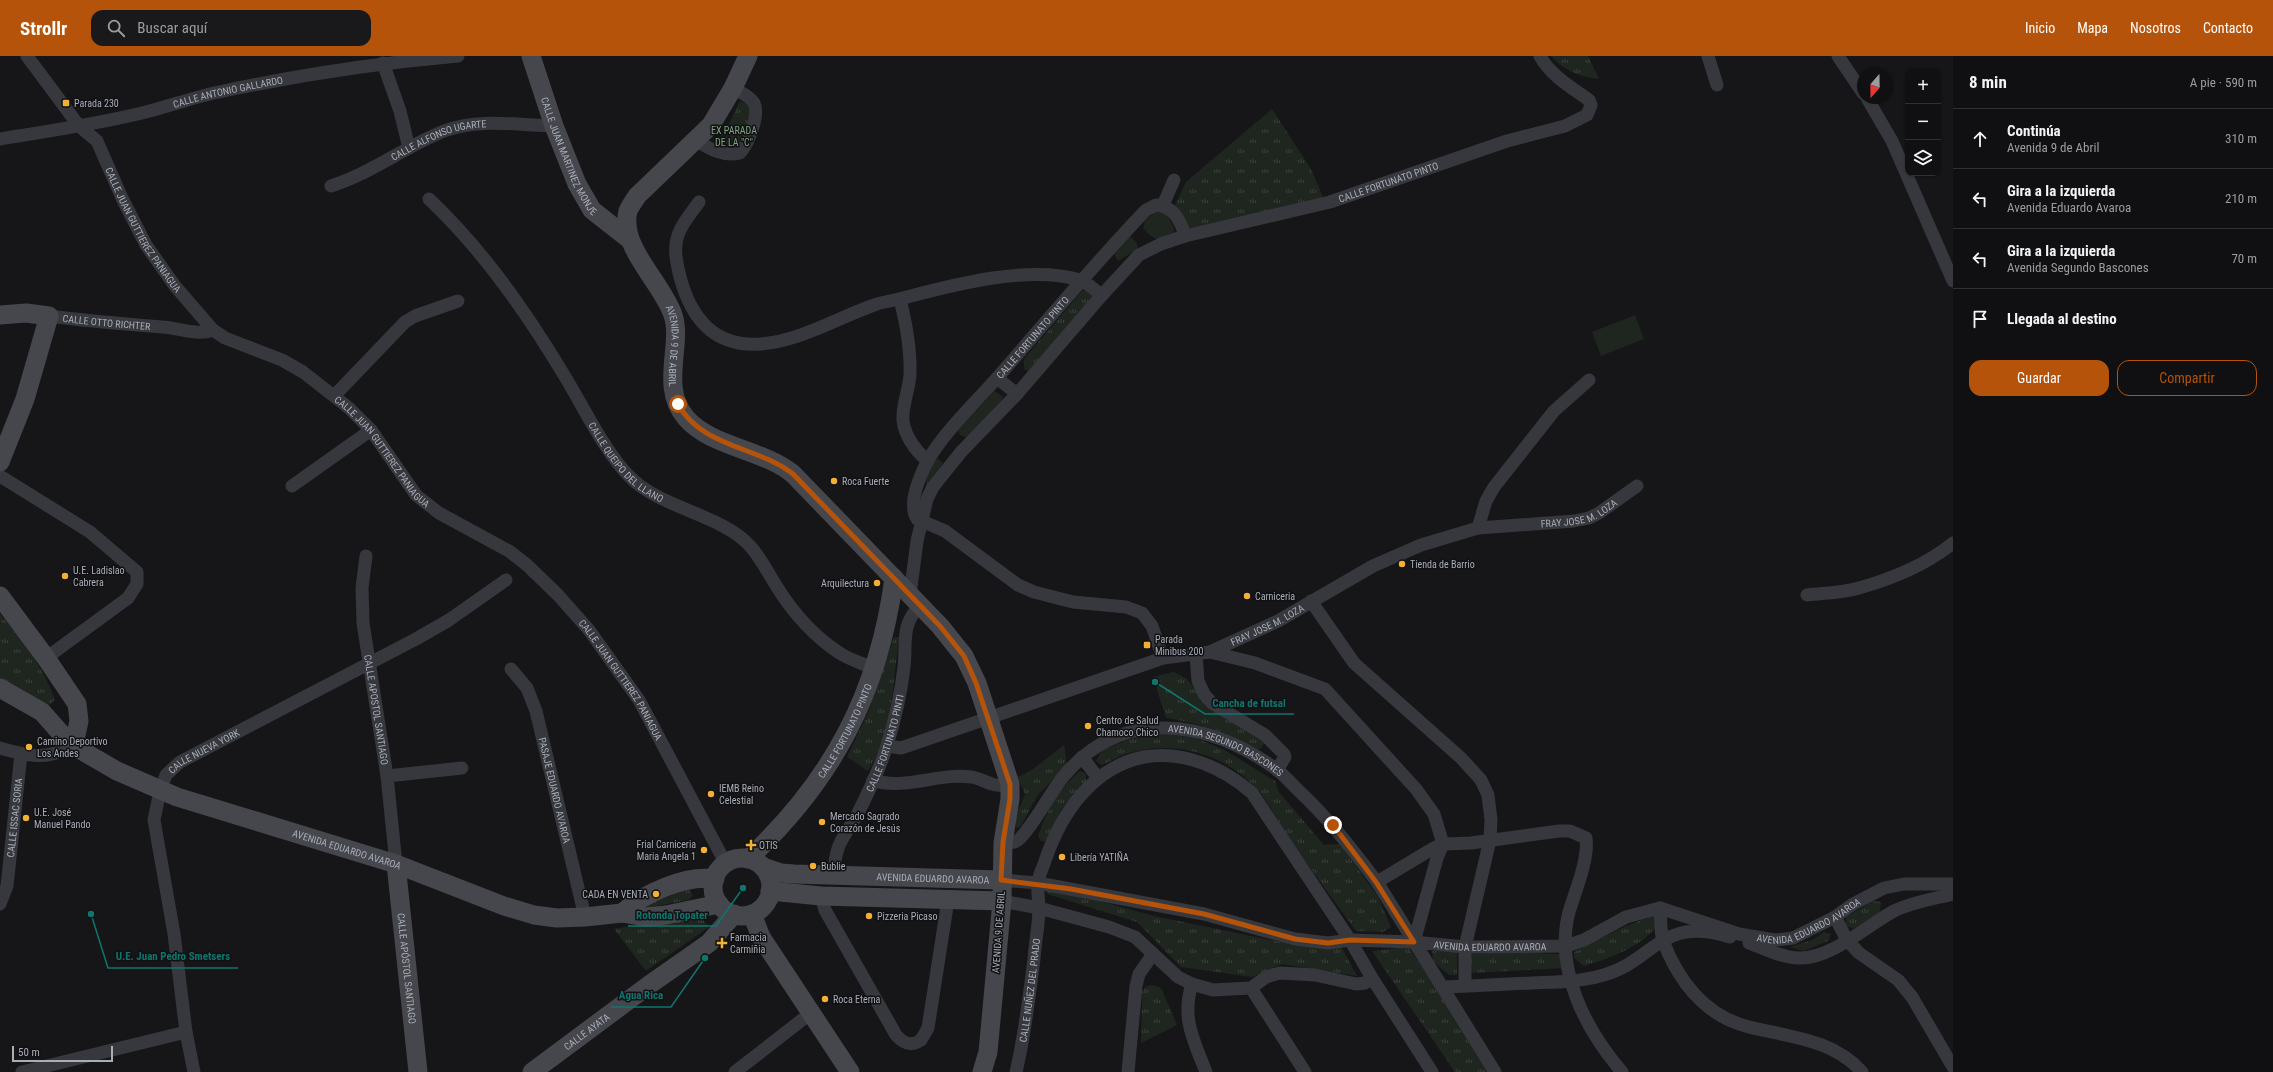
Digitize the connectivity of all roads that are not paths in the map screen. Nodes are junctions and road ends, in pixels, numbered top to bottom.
1 (27, 56) edge
2 (458, 56) edge
3 (531, 56) edge
4 (748, 56) edge
5 (1540, 56) edge
6 (1708, 56) edge
7 (1838, 56) edge
8 (383, 63) junction
9 (1857, 84) edge
10 (1717, 85) dead end
11 (733, 88) junction
12 (1870, 104) edge
13 (79, 126) junction
14 (554, 126) junction
15 (0, 139) edge
16 (697, 141) junction
17 (409, 148) junction
18 (1174, 180) dead end
19 (331, 186) dead end
20 (429, 199) dead end
21 (699, 202) dead end
22 (1163, 205) junction
23 (1185, 236) junction
24 (629, 240) junction
25 (1081, 280) junction
26 (1953, 281) edge
27 (1102, 295) junction
28 (900, 299) junction
29 (458, 301) dead end
30 (0, 315) edge
31 (49, 316) junction
32 (213, 330) junction
33 (997, 378) junction
34 (1589, 380) dead end
35 (1017, 394) junction
36 (334, 396) junction
37 (371, 430) junction
38 (946, 437) junction
39 (961, 452) junction
40 (928, 461) junction
41 (0, 462) edge
42 (0, 476) edge
43 (292, 486) dead end
44 (1637, 486) dead end
45 (922, 522) junction
46 (1478, 528) junction
47 (1953, 543) edge
48 (366, 556) dead end
49 (894, 578) junction
50 (506, 580) dead end
51 (1807, 595) dead end
52 (0, 596) edge
53 (915, 600) junction
54 (1311, 602) junction
55 (1210, 652) junction
56 (1196, 655) junction
57 (46, 658) junction
58 (1163, 658) junction
59 (370, 663) junction
60 (511, 669) dead end
61 (875, 669) junction
62 (0, 688) edge
63 (989, 718) junction
64 (71, 743) junction
65 (887, 746) junction
66 (0, 748) edge
67 (21, 754) junction
68 (1082, 757) junction
69 (462, 768) dead end
70 (1277, 770) junction
71 (386, 776) junction
72 (1098, 778) junction
73 (873, 780) junction
74 (1010, 784) junction
75 (160, 790) junction
76 (1490, 840) junction
77 (1003, 842) junction
78 (1443, 844) junction
79 (756, 863) junction
80 (396, 864) junction
81 (726, 864) junction
82 (834, 876) junction
83 (714, 879) junction
84 (1001, 880) junction
85 (1376, 882) junction
86 (1038, 883) junction
87 (770, 891) junction
88 (1953, 891) edge
89 (1953, 894) edge
90 (821, 896) junction
91 (948, 900) junction
92 (1002, 901) junction
93 (0, 904) edge
94 (1039, 908) junction
95 (1660, 908) junction
96 (726, 909) junction
97 (622, 913) junction
98 (752, 914) junction
99 (585, 917) junction
100 (1835, 917) junction
101 (1350, 940) junction
102 (1663, 940) junction
103 (1847, 940) junction
104 (1414, 942) junction
105 (1566, 946) junction
106 (1465, 947) junction
107 (1153, 954) junction
108 (1372, 978) junction
109 (1571, 981) junction
110 (1192, 984) junction
111 (1465, 986) junction
112 (1443, 987) junction
113 (1251, 988) junction
114 (812, 1012) junction
115 (186, 1032) junction
116 (1953, 1067) edge
117 (22, 1072) edge
118 (194, 1072) edge
119 (418, 1072) edge
120 (532, 1072) edge
121 (735, 1072) edge
122 (850, 1072) edge
123 (982, 1072) edge
124 (1016, 1072) edge
125 (1128, 1072) edge
126 (1206, 1072) edge
127 (1305, 1072) edge
128 (1432, 1072) edge
129 (1495, 1072) edge
130 (1622, 1072) edge
131 (1862, 1072) edge

1 - 13 street, CALLE JUAN GUTTIEREZ PANIAGUA
2 - 8 street, CALLE ANTONIO GALLARDO
3 - 14 main road, CALLE JUAN MARTINEZ MONJE
4 - 11 main road, AVENIDA 9 DE ABRIL
5 - 23 street, CALLE FORTUNATO PINTO
6 - 10 street
7 - 9 street
8 - 13 street, CALLE ANTONIO GALLARDO
8 - 17 street
11 - 16 main road, AVENIDA 9 DE ABRIL
11 - 16 street
12 - 26 street
13 - 15 street, CALLE ANTONIO GALLARDO
13 - 32 street, CALLE JUAN GUTTIEREZ PANIAGUA
14 - 17 street, CALLE ALFONSO UGARTE
14 - 24 main road, CALLE JUAN MARTINEZ MONJE
16 - 24 main road, AVENIDA 9 DE ABRIL
17 - 19 street, CALLE ALFONSO UGARTE
18 - 22 street
20 - 61 street, CALLE QUEIPO DEL LLANO
21 - 28 street
22 - 23 street
22 - 25 street, CALLE FORTUNATO PINTO
23 - 27 street, CALLE FORTUNATO PINTO
24 - 49 main road, AVENIDA 9 DE ABRIL
25 - 27 street
25 - 28 street
25 - 33 street, CALLE FORTUNATO PINTO
27 - 35 street, CALLE FORTUNATO PINTO
28 - 40 street
29 - 36 street
30 - 31 main road, CALLE OTTO RICHTER
31 - 32 street, CALLE OTTO RICHTER
31 - 41 main road
32 - 36 street, CALLE JUAN GUTTIEREZ PANIAGUA
33 - 35 street
33 - 38 street, CALLE FORTUNATO PINTO
34 - 46 street
35 - 39 street, CALLE FORTUNATO PINTO
36 - 37 street, CALLE JUAN GUTTIEREZ PANIAGUA
37 - 43 street
37 - 81 street, CALLE JUAN GUTTIEREZ PANIAGUA
38 - 39 street
38 - 40 street, CALLE FORTUNATO PINTO
39 - 45 street, CALLE FORTUNATO PINTO
40 - 45 street, CALLE FORTUNATO PINTO
42 - 57 street
44 - 46 street, FRAY JOSE M. LOZA
45 - 53 street, CALLE FORTUNATO PINTO
45 - 58 street
46 - 54 street, FRAY JOSE M. LOZA
47 - 51 street
48 - 59 street, CALLE APOSTOL SANTIAGO
49 - 53 main road, AVENIDA 9 DE ABRIL
49 - 61 main road, CALLE FORTUNATO PINTO
50 - 59 street, CALLE NUEVA YORK
52 - 57 main road
53 - 63 main road, AVENIDA 9 DE ABRIL
53 - 65 street, CALLE FORTUNATO PINTI
54 - 55 street, FRAY JOSE M. LOZA
54 - 76 street
55 - 56 street, FRAY JOSE M. LOZA
55 - 78 street
56 - 58 street, FRAY JOSE M. LOZA
56 - 70 street
57 - 64 main road
58 - 63 street, FRAY JOSE M. LOZA
59 - 71 street, CALLE APOSTOL SANTIAGO
59 - 75 street, CALLE NUEVA YORK
60 - 99 street, PASAJE EDUARDO AVAROA
61 - 79 main road, CALLE FORTUNATO PINTO
62 - 64 main road, AVENIDA EDUARDO AVAROA
63 - 65 street, FRAY JOSE M. LOZA
63 - 74 main road, AVENIDA 9 DE ABRIL
64 - 67 street
64 - 75 main road, AVENIDA EDUARDO AVAROA
65 - 73 street, CALLE FORTUNATO PINTI
66 - 67 street
67 - 93 street, CALLE ISSAC SORIA
68 - 70 street, AVENIDA SEGUNDO BASCONES
68 - 72 street
68 - 77 street, AVENIDA SEGUNDO BASCONES
69 - 71 street
70 - 85 street, AVENIDA SEGUNDO BASCONES
71 - 80 street, CALLE APOSTOL SANTIAGO
72 - 86 street, AVENIDA SEGUNDO BASCONES
72 - 101 street, AVENIDA SEGUNDO BASCONES
73 - 74 street
73 - 82 street, CALLE FORTUNATO PINTI
74 - 77 main road, AVENIDA 9 DE ABRIL
75 - 80 main road, AVENIDA EDUARDO AVAROA
75 - 115 street, CALLE NUEVA YORK
76 - 78 street
76 - 105 street
76 - 106 street
77 - 84 main road, AVENIDA 9 DE ABRIL
78 - 85 street
78 - 104 street
79 - 81 main road
79 - 82 main road, AVENIDA EDUARDO AVAROA
79 - 87 main road
80 - 99 main road, AVENIDA EDUARDO AVAROA
80 - 119 main road, CALLE APÓSTOL SANTIAGO
81 - 83 main road
82 - 84 main road, AVENIDA EDUARDO AVAROA
83 - 96 main road
83 - 97 main road
84 - 86 street, AVENIDA EDUARDO AVAROA
84 - 92 main road, AVENIDA 9 DE ABRIL
85 - 104 street, AVENIDA SEGUNDO BASCONES
86 - 94 street, AVENIDA SEGUNDO BASCONES
86 - 101 street, AVENIDA EDUARDO AVAROA
87 - 90 main road, AVENIDA EDUARDO AVAROA
87 - 98 main road
88 - 100 street, AVENIDA EDUARDO AVAROA
89 - 103 street, AVENIDA EDUARDO AVAROA
90 - 91 main road, AVENIDA EDUARDO AVAROA
90 - 91 street
91 - 92 main road, AVENIDA EDUARDO AVAROA
92 - 94 street, AVENIDA EDUARDO AVAROA
92 - 123 main road, AVENIDA 9 DE ABRIL
94 - 107 street, AVENIDA EDUARDO AVAROA
94 - 124 street, CALLE NUÑEZ DEL PRADO
95 - 100 street, AVENIDA EDUARDO AVAROA
95 - 102 street
95 - 105 street, AVENIDA EDUARDO AVAROA
96 - 97 main road, AVENIDA EDUARDO AVAROA
96 - 98 main road
96 - 120 main road, CALLE AYATA
97 - 99 main road, AVENIDA EDUARDO AVAROA
98 - 114 main road
100 - 103 street
101 - 104 street, AVENIDA EDUARDO AVAROA
101 - 108 street, AVENIDA SEGUNDO BASCONES
102 - 103 street, AVENIDA EDUARDO AVAROA
102 - 109 street, AVENIDA EDUARDO AVAROA
102 - 131 street
103 - 116 street
104 - 106 street, AVENIDA EDUARDO AVAROA
104 - 112 street, AVENIDA SEGUNDO BASCONES
105 - 106 street, AVENIDA EDUARDO AVAROA
105 - 109 street
106 - 111 street
107 - 110 street, AVENIDA EDUARDO AVAROA
107 - 125 street
108 - 113 street, AVENIDA EDUARDO AVAROA
108 - 128 street, AVENIDA SEGUNDO BASCONES
109 - 111 street, AVENIDA EDUARDO AVAROA
109 - 130 street
110 - 113 street, AVENIDA EDUARDO AVAROA
110 - 126 street
111 - 112 street, AVENIDA EDUARDO AVAROA
112 - 129 street, AVENIDA SEGUNDO BASCONES
113 - 127 street
114 - 121 street
114 - 122 main road
115 - 117 street
115 - 118 street, CALLE NUEVA YORK

